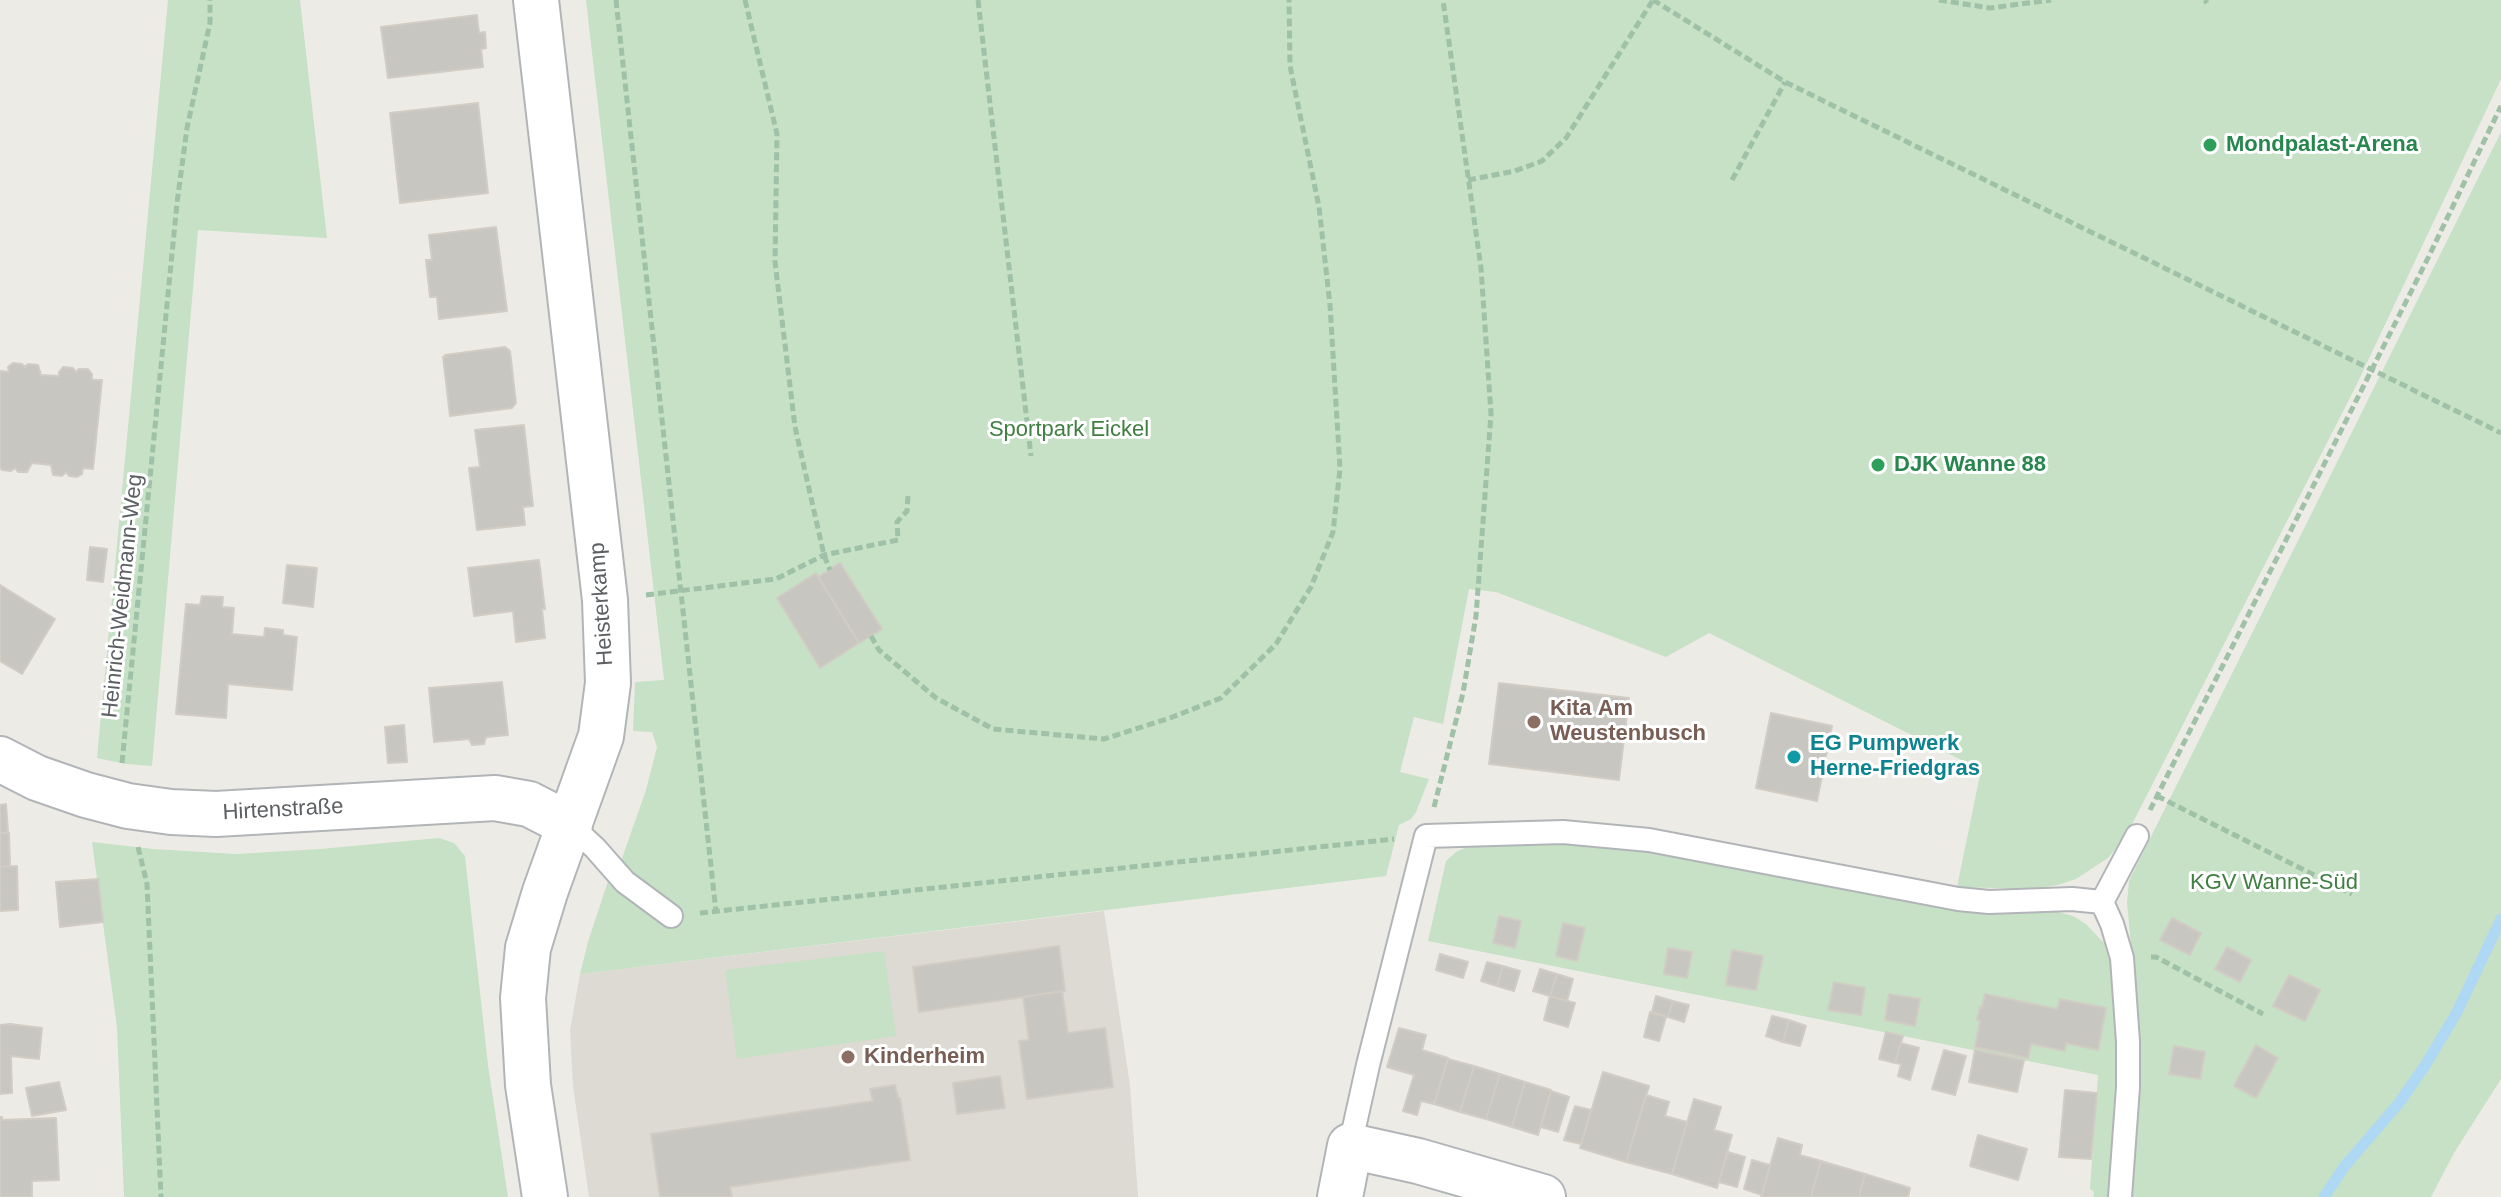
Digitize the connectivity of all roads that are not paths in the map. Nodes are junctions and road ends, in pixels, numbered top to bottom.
1 (536, 0) edge
2 (0, 759) edge
3 (570, 825) junction
4 (2137, 836) road end
5 (2102, 902) junction
6 (671, 916) road end
7 (1350, 1146) junction
8 (545, 1197) edge
9 (1340, 1197) edge
10 (1543, 1197) edge
11 (2120, 1197) edge

1 - 3 street, Heisterkamp
2 - 3 street, Hirtenstraße
3 - 6 lane
3 - 8 street, Heisterkamp
4 - 5 lane
5 - 7 lane
5 - 11 lane
7 - 9 street
7 - 10 street

